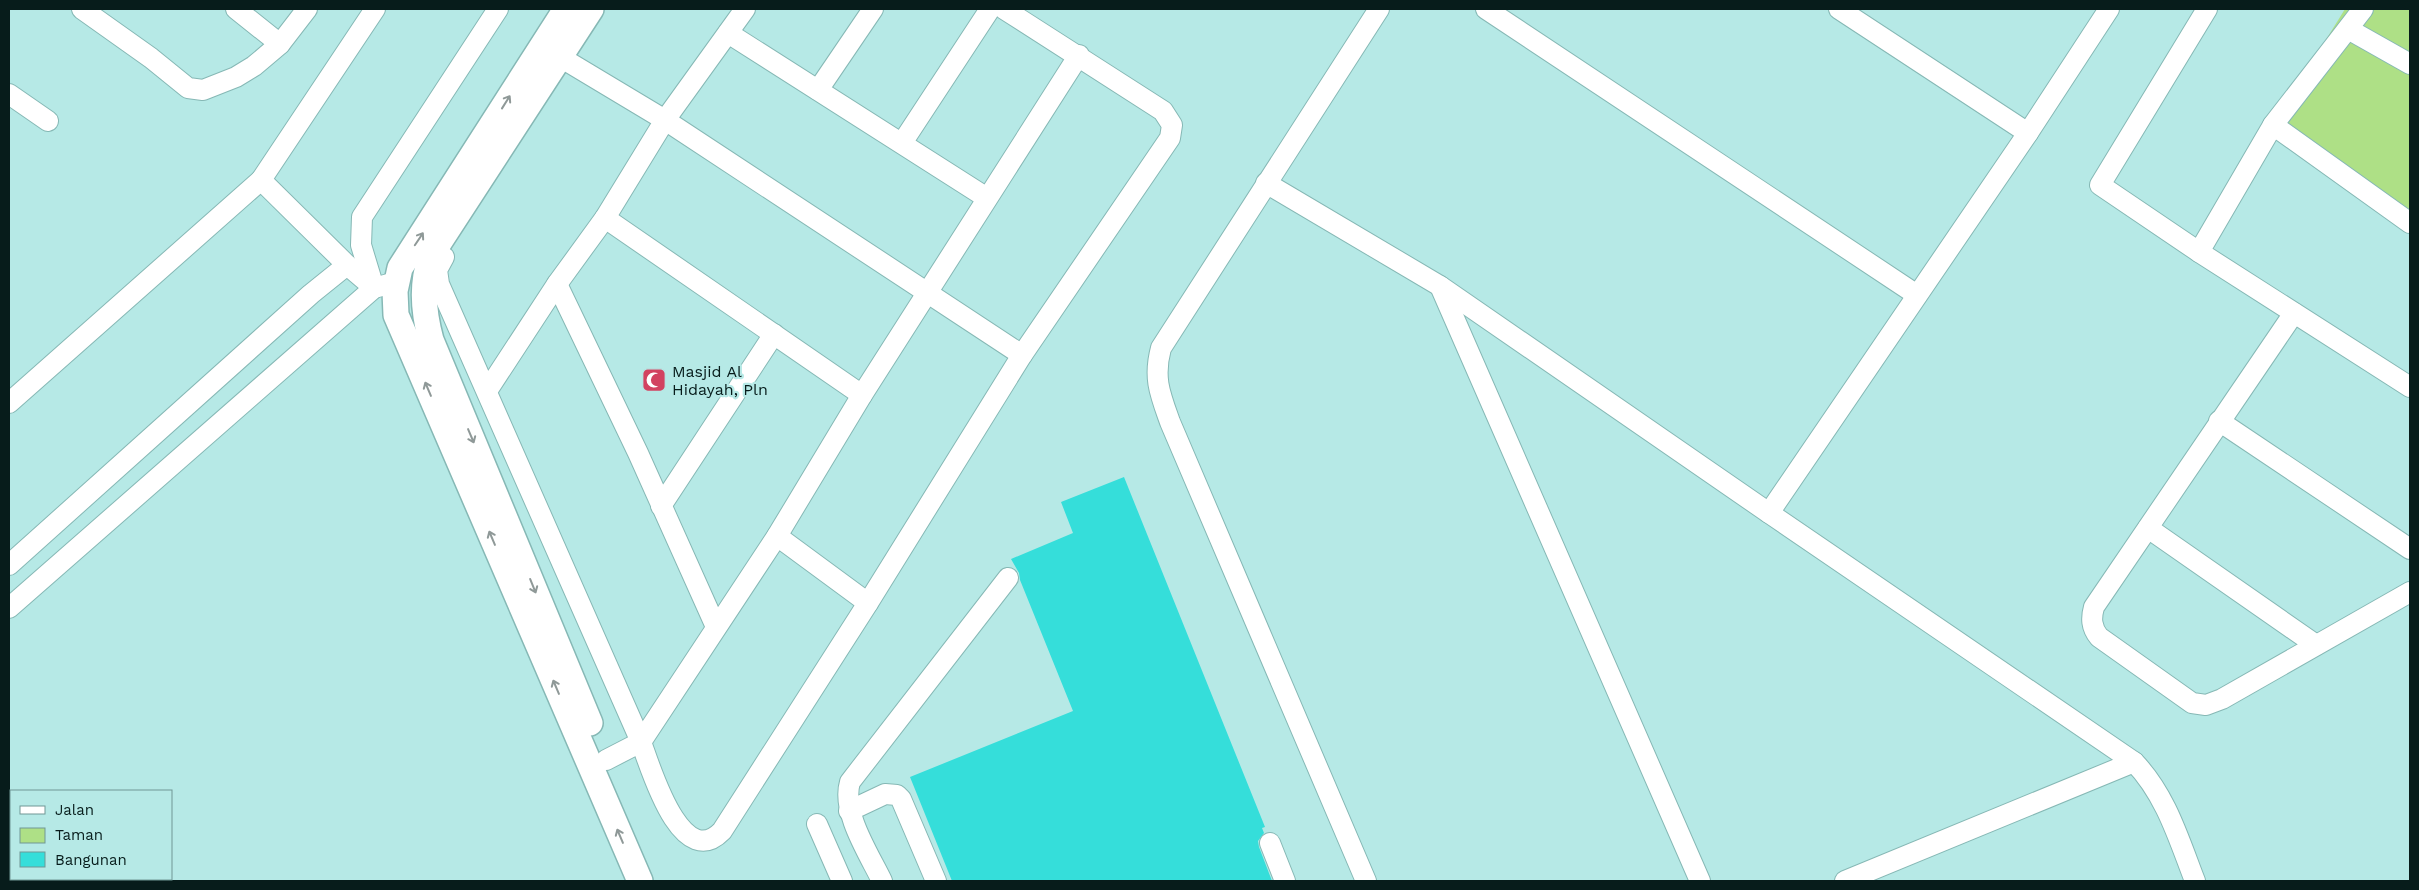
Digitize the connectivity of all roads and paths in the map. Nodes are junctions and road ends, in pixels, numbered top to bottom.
1 (82, 9) edge
2 (236, 9) edge
3 (307, 9) edge
4 (375, 9) edge
5 (498, 9) edge
6 (566, 9) edge
7 (591, 9) edge
8 (604, 9) edge
9 (745, 9) edge
10 (873, 9) edge
11 (990, 9) edge
12 (1004, 9) edge
13 (1379, 9) edge
14 (1486, 9) edge
15 (1839, 9) edge
16 (2109, 9) edge
17 (2207, 9) edge
18 (2364, 9) edge
19 (2348, 29) junction
20 (728, 33) junction
21 (280, 44) junction
22 (1078, 55) junction
23 (565, 59) junction
24 (2410, 64) edge
25 (818, 90) junction
26 (9, 94) edge
27 (48, 120) dead end
28 (665, 120) junction
29 (2273, 125) junction
30 (2028, 133) junction
31 (902, 143) junction
32 (261, 180) junction
33 (1266, 183) junction
34 (987, 198) junction
35 (605, 218) junction
36 (2410, 223) edge
37 (2199, 252) junction
38 (347, 265) junction
39 (558, 284) junction
40 (385, 285) junction
41 (1440, 286) junction
42 (926, 294) junction
43 (1917, 295) junction
44 (2294, 313) junction
45 (774, 334) junction
46 (1022, 355) junction
47 (2410, 387) edge
48 (486, 392) junction
49 (862, 395) junction
50 (9, 404) edge
51 (2219, 421) junction
52 (661, 506) junction
53 (1769, 513) junction
54 (2148, 528) junction
55 (777, 536) junction
56 (2410, 549) edge
57 (9, 565) edge
58 (1008, 578) dead end
59 (2410, 592) edge
60 (868, 603) junction
61 (9, 608) edge
62 (716, 627) junction
63 (2316, 645) junction
64 (550, 649) junction
65 (641, 742) junction
66 (606, 760) junction
67 (2134, 762) junction
68 (849, 811) junction
69 (817, 824) dead end
70 (1270, 843) dead end
71 (640, 881) edge
72 (658, 881) edge
73 (842, 881) edge
74 (882, 881) edge
75 (936, 881) edge
76 (1285, 881) edge
77 (1366, 881) edge
78 (1700, 881) edge
79 (1845, 881) edge
80 (2195, 881) edge

1 - 21 street
2 - 21 street
3 - 21 street
4 - 32 street
5 - 40 street
40 -> 6 main road
7 - 23 main road
8 - 23 street
9 - 20 street
10 - 25 street
11 - 31 street
12 - 22 street
13 - 33 street
14 - 43 street
15 - 30 street
16 - 30 street
17 - 37 street
18 - 19 street
19 - 24 street
19 - 29 street
20 - 25 street
20 - 28 street
22 - 34 street
22 - 46 street
23 - 28 street
23 - 48 street
23 -> 64 main road
25 - 31 street
26 - 27 street
28 - 35 street
28 - 42 street
29 - 36 street
29 - 37 street
30 - 43 street
31 - 34 street
32 - 38 street
32 - 50 street
33 - 41 street
33 - 77 street
34 - 42 street
35 - 39 street
35 - 45 street
37 - 44 street
38 - 40 street
38 - 57 street
39 - 48 street
39 - 52 street
40 - 61 street
64 -> 40 main road
41 - 53 street
41 - 78 street
42 - 46 street
42 - 49 street
43 - 53 street
44 - 47 street
44 - 51 street
45 - 49 street
45 - 52 street
46 - 60 street
48 - 65 street
49 - 55 street
51 - 54 street
51 - 56 street
52 - 62 street
53 - 67 street
54 - 63 street
54 - 63 street
55 - 60 street
55 - 62 street
58 - 68 street
59 - 63 street
60 - 65 street
62 - 65 street
64 - 66 main road
71 -> 64 main road
65 - 66 street
66 - 72 main road
67 - 79 street
67 - 80 street
68 - 74 street
68 - 75 street
69 - 73 street
70 - 76 street

